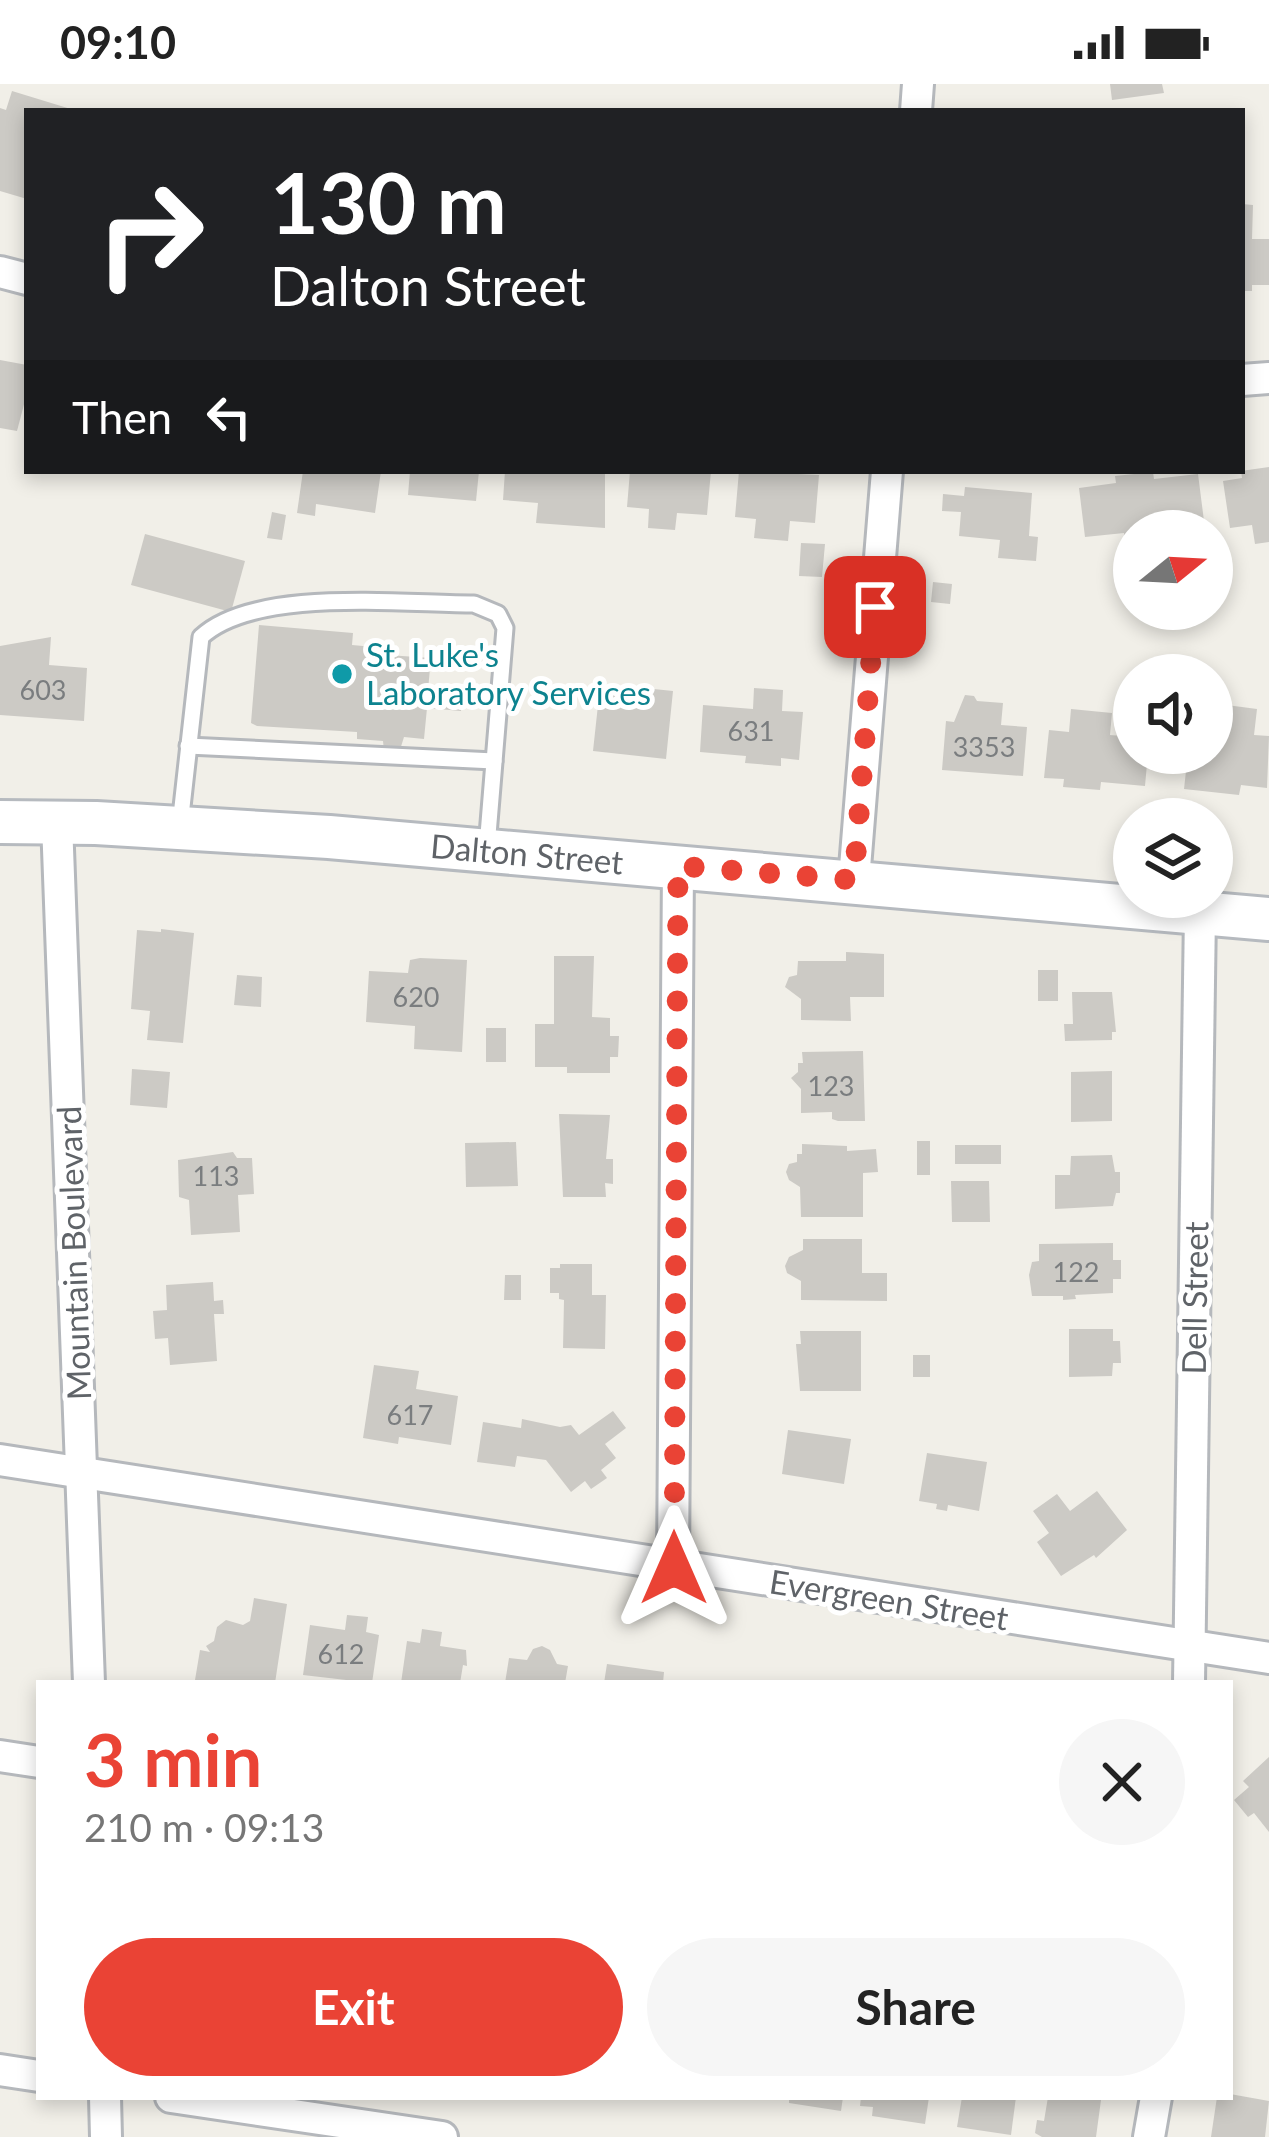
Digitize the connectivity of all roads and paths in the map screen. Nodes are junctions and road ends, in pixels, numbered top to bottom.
1 (886, 474) edge
2 (188, 746) junction
3 (494, 761) junction
4 (0, 821) edge
5 (57, 822) junction
6 (180, 828) junction
7 (487, 850) junction
8 (678, 866) junction
9 (854, 880) junction
10 (1113, 904) edge
11 (1233, 915) edge
12 (1200, 918) edge
13 (1269, 919) edge
14 (0, 1460) edge
15 (83, 1473) junction
16 (674, 1568) junction
17 (1190, 1646) junction
18 (1269, 1658) edge
19 (89, 1680) edge
20 (1189, 1680) edge
21 (0, 1756) edge
22 (36, 1762) edge
23 (0, 2070) edge
24 (36, 2076) edge
25 (105, 2100) edge
26 (192, 2100) edge
27 (1155, 2100) edge
28 (106, 2137) edge
29 (442, 2137) edge
30 (1149, 2137) edge

1 - 9 street
2 - 3 lane
2 - 3 lane
2 - 6 lane
3 - 7 lane
4 - 5 main road, Dalton Street
5 - 6 main road, Dalton Street
5 - 15 street, Mountain Boulevard
6 - 7 main road, Dalton Street
7 - 8 main road, Dalton Street
8 - 9 main road, Dalton Street
8 - 16 street
9 - 10 main road, Dalton Street
11 - 13 main road, Dalton Street
12 - 17 street, Dell Street
14 - 15 street, Evergreen Street
15 - 16 street, Evergreen Street
15 - 19 street, Mountain Boulevard
16 - 17 street, Evergreen Street
17 - 18 street, Evergreen Street
17 - 20 street, Dell Street
21 - 22 street
23 - 24 street
25 - 28 street
26 - 29 street
27 - 30 street

